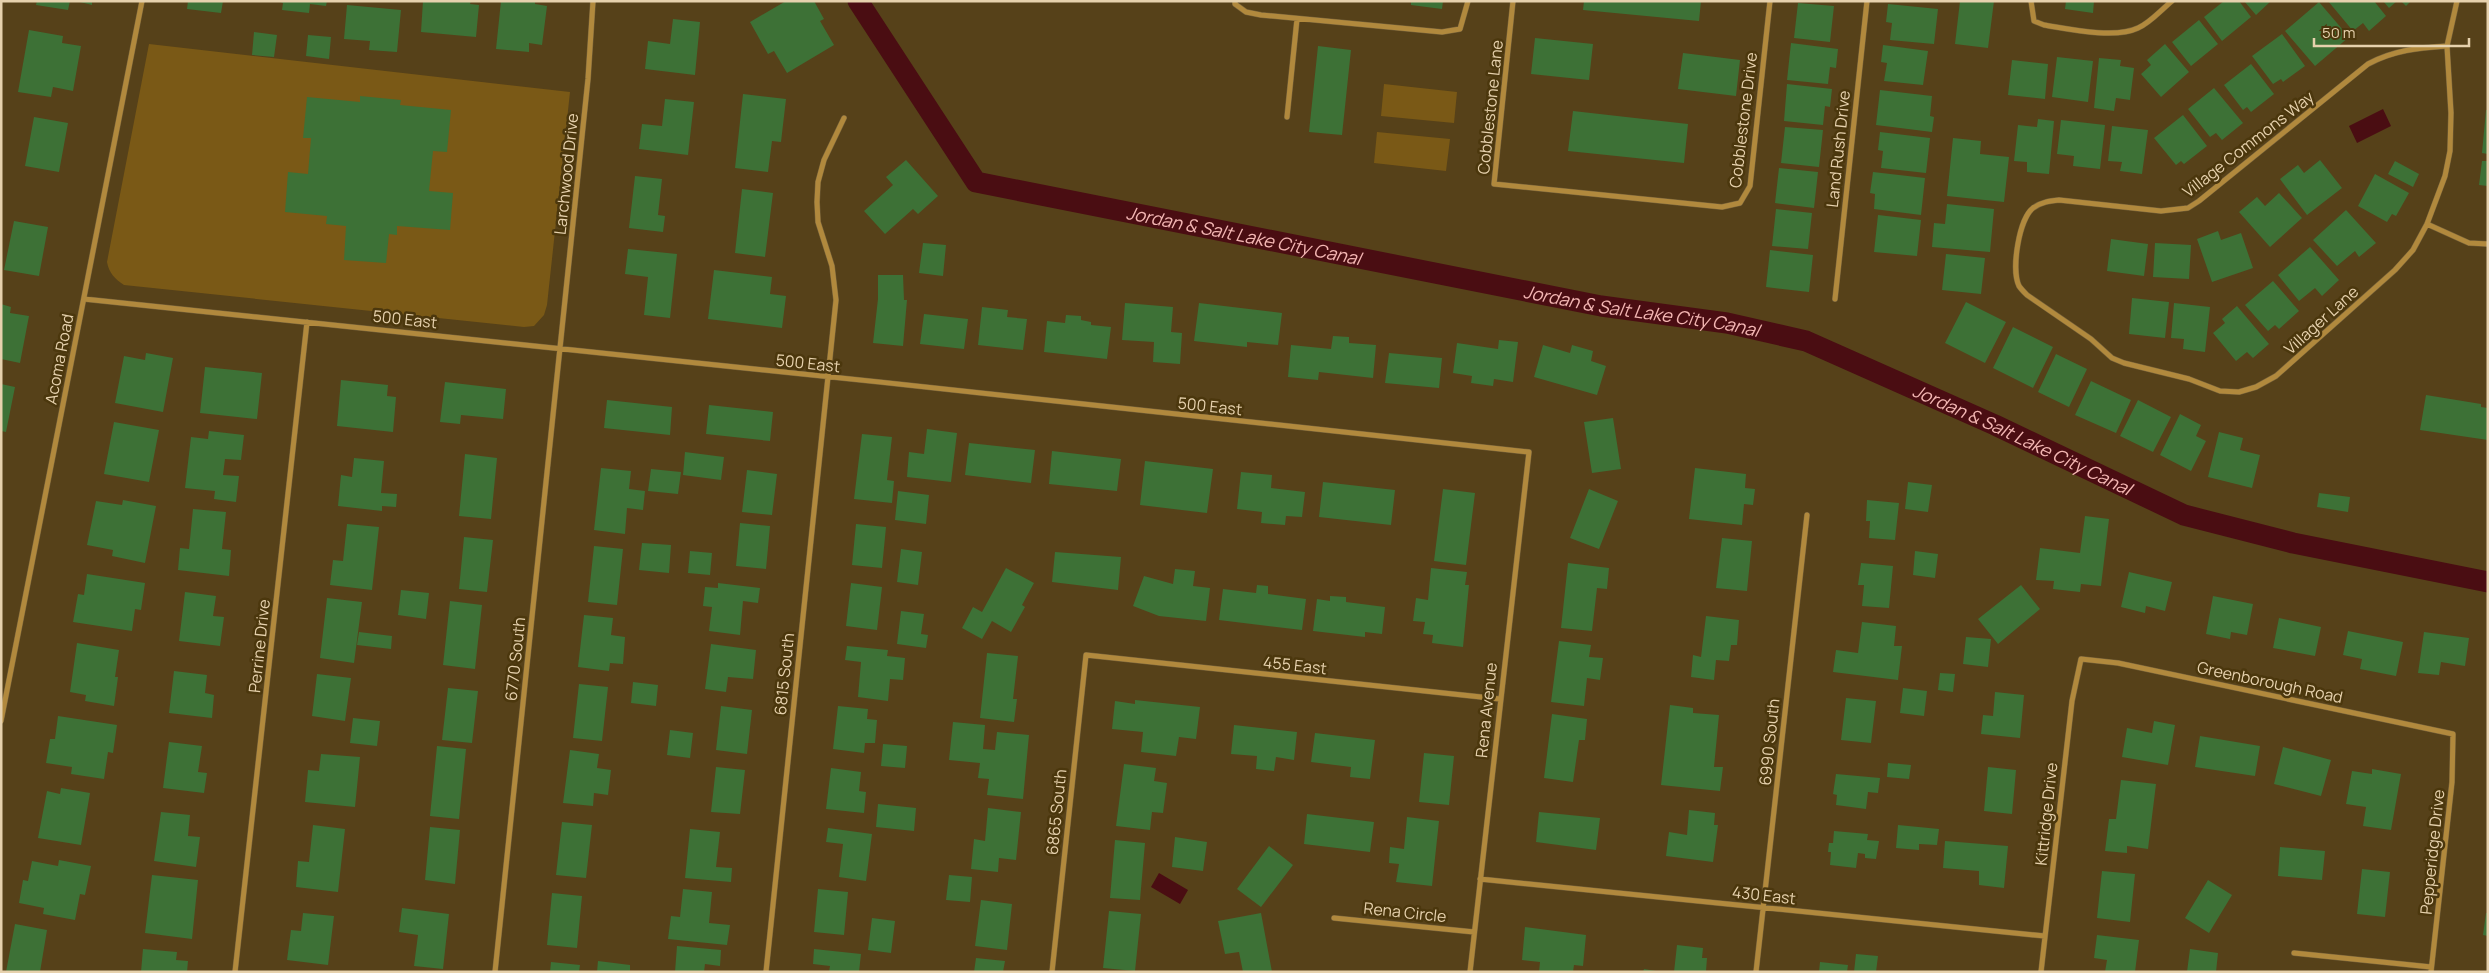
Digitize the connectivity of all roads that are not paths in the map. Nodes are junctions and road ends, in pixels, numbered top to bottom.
1 (142, 1) edge
2 (594, 1) edge
3 (1468, 1) edge
4 (1514, 1) edge
5 (1770, 1) edge
6 (1867, 1) edge
7 (2031, 1) edge
8 (2172, 1) edge
9 (2457, 1) edge
10 (1235, 3) edge
11 (1297, 19) junction
12 (2447, 46) junction
13 (1287, 117) dead end
14 (844, 118) dead end
15 (1645, 199) joint
16 (2427, 224) junction
17 (2488, 244) edge
18 (2017, 276) joint
19 (84, 299) junction
20 (1835, 299) dead end
21 (307, 322) junction
22 (560, 348) junction
23 (828, 378) junction
24 (1529, 452) joint
25 (1806, 515) dead end
26 (1086, 655) joint
27 (2081, 659) joint
28 (1500, 699) junction
29 (1, 721) edge
30 (2453, 734) joint
31 (1480, 879) junction
32 (1763, 907) junction
33 (1334, 918) dead end
34 (1474, 932) junction
35 (2045, 936) junction
36 (2294, 953) dead end
37 (2431, 969) edge
38 (235, 972) edge
39 (495, 972) edge
40 (766, 972) edge
41 (1052, 972) edge
42 (1470, 972) edge
43 (1756, 972) edge
44 (2041, 972) edge

1 - 19 street, Acoma Road
2 - 22 street, Larchwood Drive
3 - 11 street
4 - 15 street, Cobblestone Lane
5 - 15 street, Cobblestone Drive
6 - 20 street, Land Rush Drive
7 - 8 street
9 - 12 street, Villager Lane
10 - 11 street
11 - 13 street
12 - 16 street, Villager Lane
12 - 18 street, Village Commons Way
14 - 23 street, 6815 South
16 - 17 street
16 - 18 street, Villager Lane
19 - 21 street, 500 East
19 - 29 street, Acoma Road
21 - 22 street, 500 East
21 - 38 street, Perrine Drive
22 - 23 street, 500 East
22 - 39 street, 6770 South
23 - 24 street, 500 East
23 - 40 street, 6815 South
24 - 28 street, Rena Avenue
25 - 32 street, 6990 South
26 - 28 street, 455 East
26 - 41 street, 6865 South
27 - 30 street, Greenborough Road
27 - 35 street, Kittridge Drive
28 - 31 street, Rena Avenue
30 - 37 street, Pepperidge Drive
31 - 32 street, 430 East
31 - 34 street, Rena Avenue
32 - 35 street, 430 East
32 - 43 street, 6990 South
33 - 34 street, Rena Circle
34 - 42 street, Rena Avenue
35 - 44 street, Kittridge Drive
36 - 37 street

